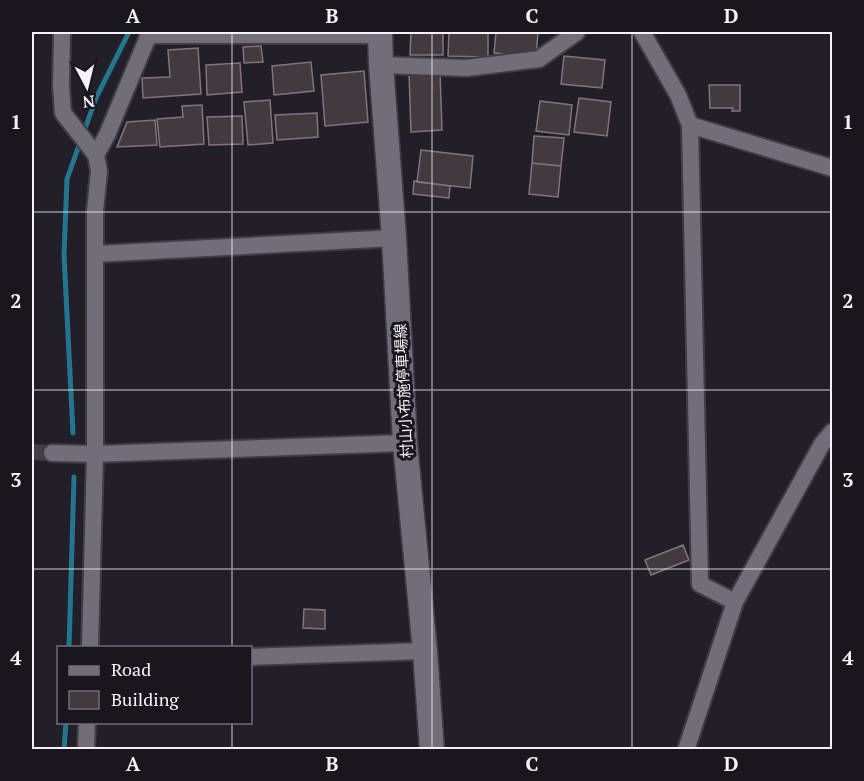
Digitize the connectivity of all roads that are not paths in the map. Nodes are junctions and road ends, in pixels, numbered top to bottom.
1 (62, 32) edge
2 (577, 32) edge
3 (642, 32) edge
4 (149, 33) edge
5 (380, 33) edge
6 (381, 65) junction
7 (690, 125) junction
8 (94, 152) junction
9 (832, 168) edge
10 (394, 238) junction
11 (96, 254) junction
12 (832, 432) edge
13 (405, 443) junction
14 (52, 453) tunnel mouth
15 (95, 454) junction
16 (735, 602) junction
17 (90, 646) edge
18 (425, 651) junction
19 (252, 657) edge
20 (87, 724) edge
21 (86, 750) edge
22 (432, 750) edge
23 (686, 750) edge

1 - 8 street
2 - 6 street
3 - 7 street
4 - 5 street
4 - 8 street
5 - 6 main road, 村山小布施停車場線
6 - 10 main road, 村山小布施停車場線
7 - 9 street
7 - 16 street
8 - 11 street
10 - 11 street
10 - 13 main road, 村山小布施停車場線
11 - 15 street
12 - 16 street
13 - 15 street
13 - 18 main road, 村山小布施停車場線
14 - 15 street
15 - 17 street
16 - 23 street
18 - 19 street
18 - 22 main road, 村山小布施停車場線
20 - 21 street

